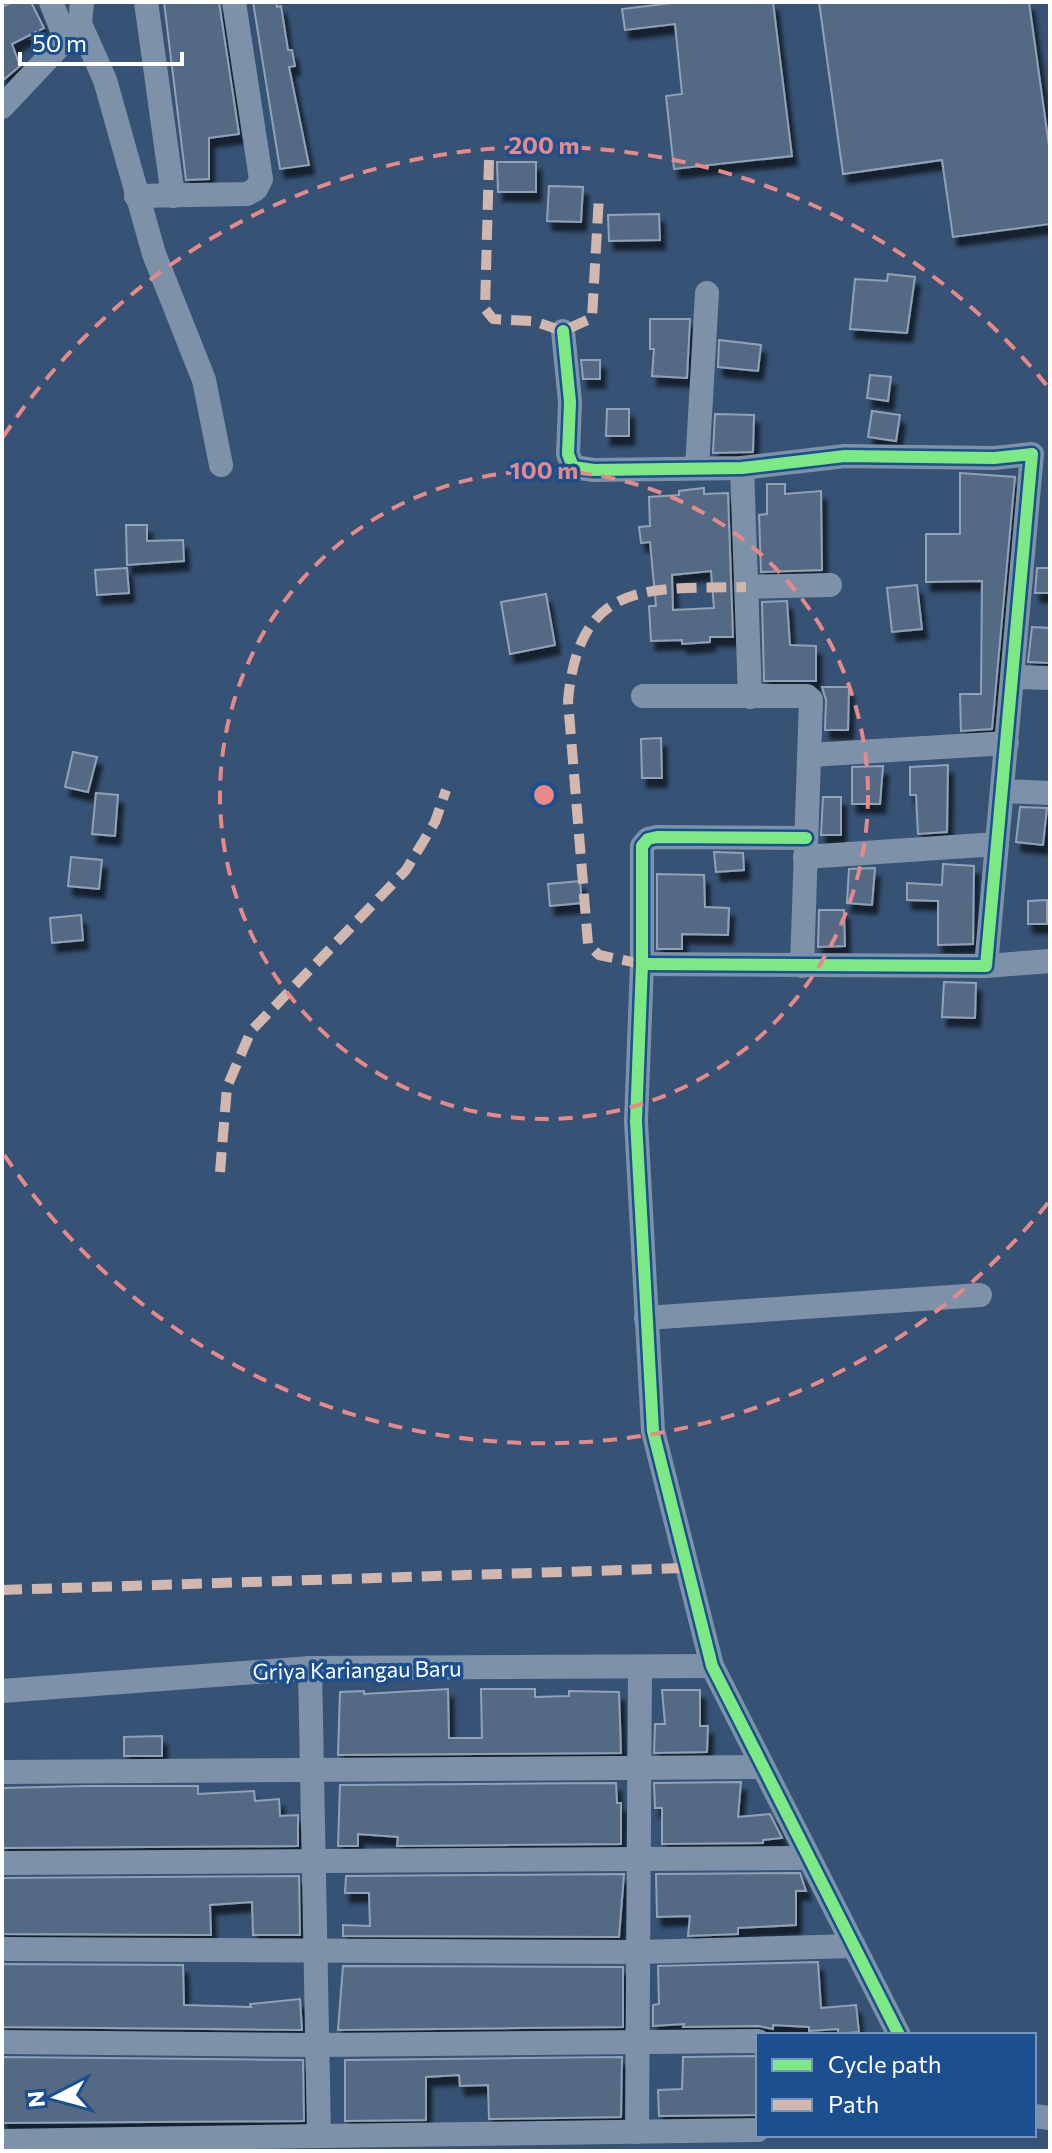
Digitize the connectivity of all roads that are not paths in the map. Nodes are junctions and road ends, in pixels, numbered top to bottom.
1 (51, 2) edge
2 (146, 2) edge
3 (234, 2) edge
4 (76, 22) edge
5 (2, 107) edge
6 (136, 196) junction
7 (173, 196) junction
8 (707, 293) dead end
9 (563, 331) dead end
10 (221, 465) dead end
11 (697, 468) junction
12 (742, 468) junction
13 (830, 585) dead end
14 (746, 587) junction
15 (1014, 677) junction
16 (1050, 678) edge
17 (643, 696) dead end
18 (750, 697) junction
19 (1007, 743) junction
20 (810, 755) junction
21 (1003, 791) junction
22 (1050, 793) edge
23 (997, 844) junction
24 (806, 847) junction
25 (1050, 961) edge
26 (642, 964) junction
27 (802, 966) junction
28 (986, 966) junction
29 (980, 1295) dead end
30 (646, 1318) junction
31 (712, 1666) junction
32 (640, 1667) junction
33 (310, 1668) junction
34 (2, 1691) edge
35 (763, 1767) junction
36 (640, 1768) junction
37 (312, 1769) junction
38 (2, 1772) edge
39 (809, 1858) junction
40 (314, 1861) junction
41 (639, 1861) junction
42 (2, 1863) edge
43 (854, 1946) junction
44 (2, 1949) edge
45 (316, 1951) junction
46 (638, 1952) junction
47 (898, 2033) edge
48 (756, 2041) edge
49 (2, 2042) edge
50 (637, 2043) junction
51 (317, 2045) junction
52 (756, 2130) edge
53 (637, 2132) junction
54 (319, 2136) junction
55 (2, 2141) edge

1 - 4 street
2 - 7 street
3 - 7 street
4 - 5 street
4 - 6 street
6 - 7 street
6 - 10 street
8 - 11 street
9 - 11 street
11 - 12 street
12 - 14 street
12 - 15 street
13 - 14 street
14 - 18 street
15 - 16 street
15 - 19 street
17 - 18 street
18 - 20 street
19 - 20 street
19 - 21 street
20 - 24 street
21 - 22 street
21 - 23 street
23 - 24 street
23 - 28 street
24 - 26 street
24 - 27 street
25 - 28 street
26 - 27 street
26 - 30 street
27 - 28 street
29 - 30 street
30 - 31 street
31 - 32 street, Griya Kariangau Baru
31 - 35 street
32 - 33 street, Griya Kariangau Baru
32 - 36 street
33 - 34 street, Griya Kariangau Baru
33 - 37 street
35 - 36 street
35 - 39 street
36 - 37 street
36 - 41 street
37 - 38 street
37 - 40 street
39 - 41 street
39 - 43 street
40 - 41 street
40 - 42 street
40 - 45 street
41 - 46 street
43 - 46 street
43 - 47 street
44 - 45 street
45 - 46 street
45 - 51 street
46 - 50 street
48 - 50 street
49 - 51 street
50 - 51 street
50 - 53 street
51 - 54 street
52 - 53 street
53 - 54 street
54 - 55 street

